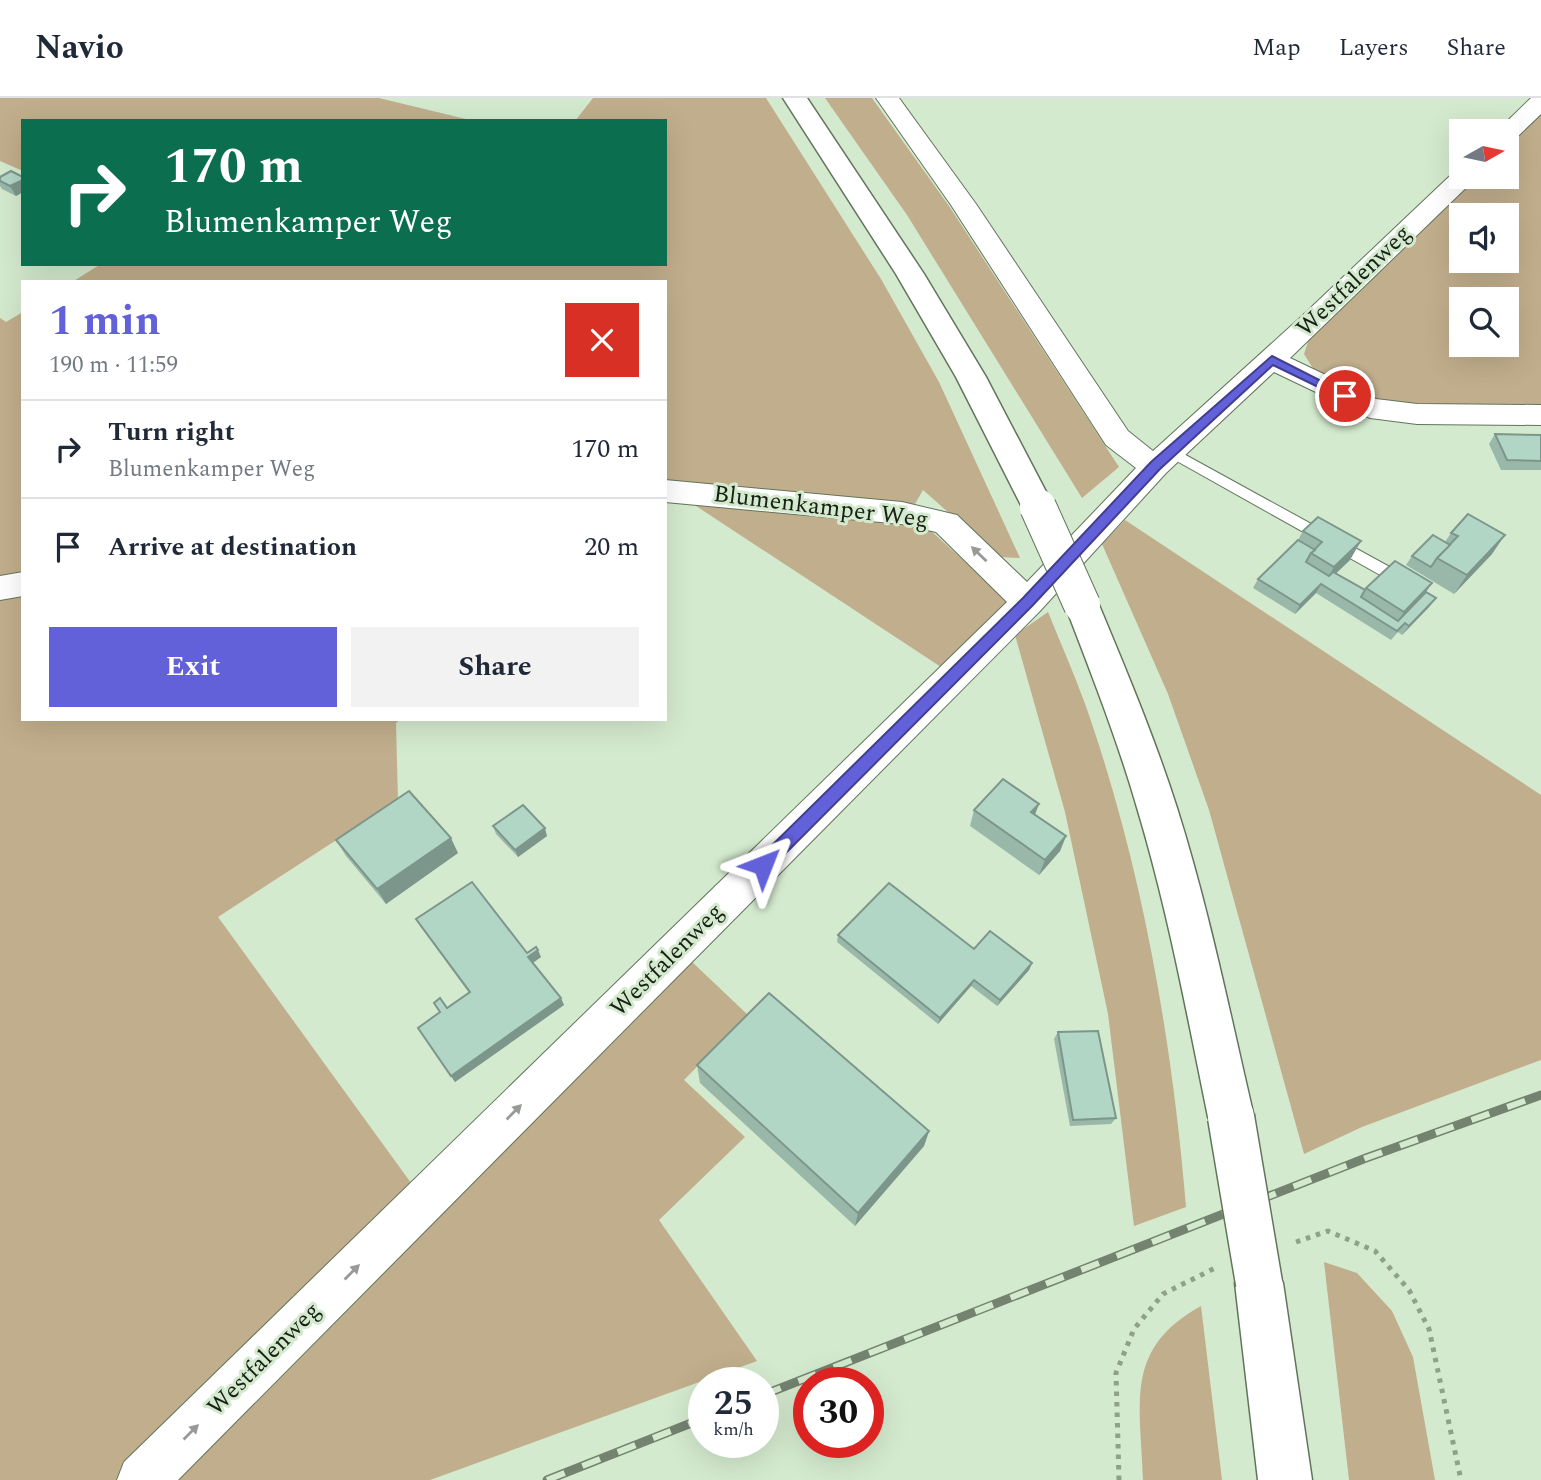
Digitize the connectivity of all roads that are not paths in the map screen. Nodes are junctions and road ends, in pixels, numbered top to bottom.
1 (795, 98) edge
2 (887, 98) edge
3 (1541, 101) edge
4 (1519, 122) edge
5 (1450, 189) edge
6 (1272, 360) junction
7 (1541, 415) edge
8 (1163, 459) junction
9 (667, 491) edge
10 (21, 584) edge
11 (0, 588) edge
12 (1420, 590) edge
13 (1028, 602) junction
14 (142, 1480) edge
15 (1285, 1480) edge

1 - 15 main road, bridge
2 - 8 street
3 - 4 street
5 - 6 street, Westfalenweg
6 - 7 street
6 - 8 street, Westfalenweg
8 - 12 lane
8 - 13 street, Westfalenweg
13 -> 9 street, Blumenkamper Weg
10 - 11 street
14 -> 13 street, Westfalenweg

